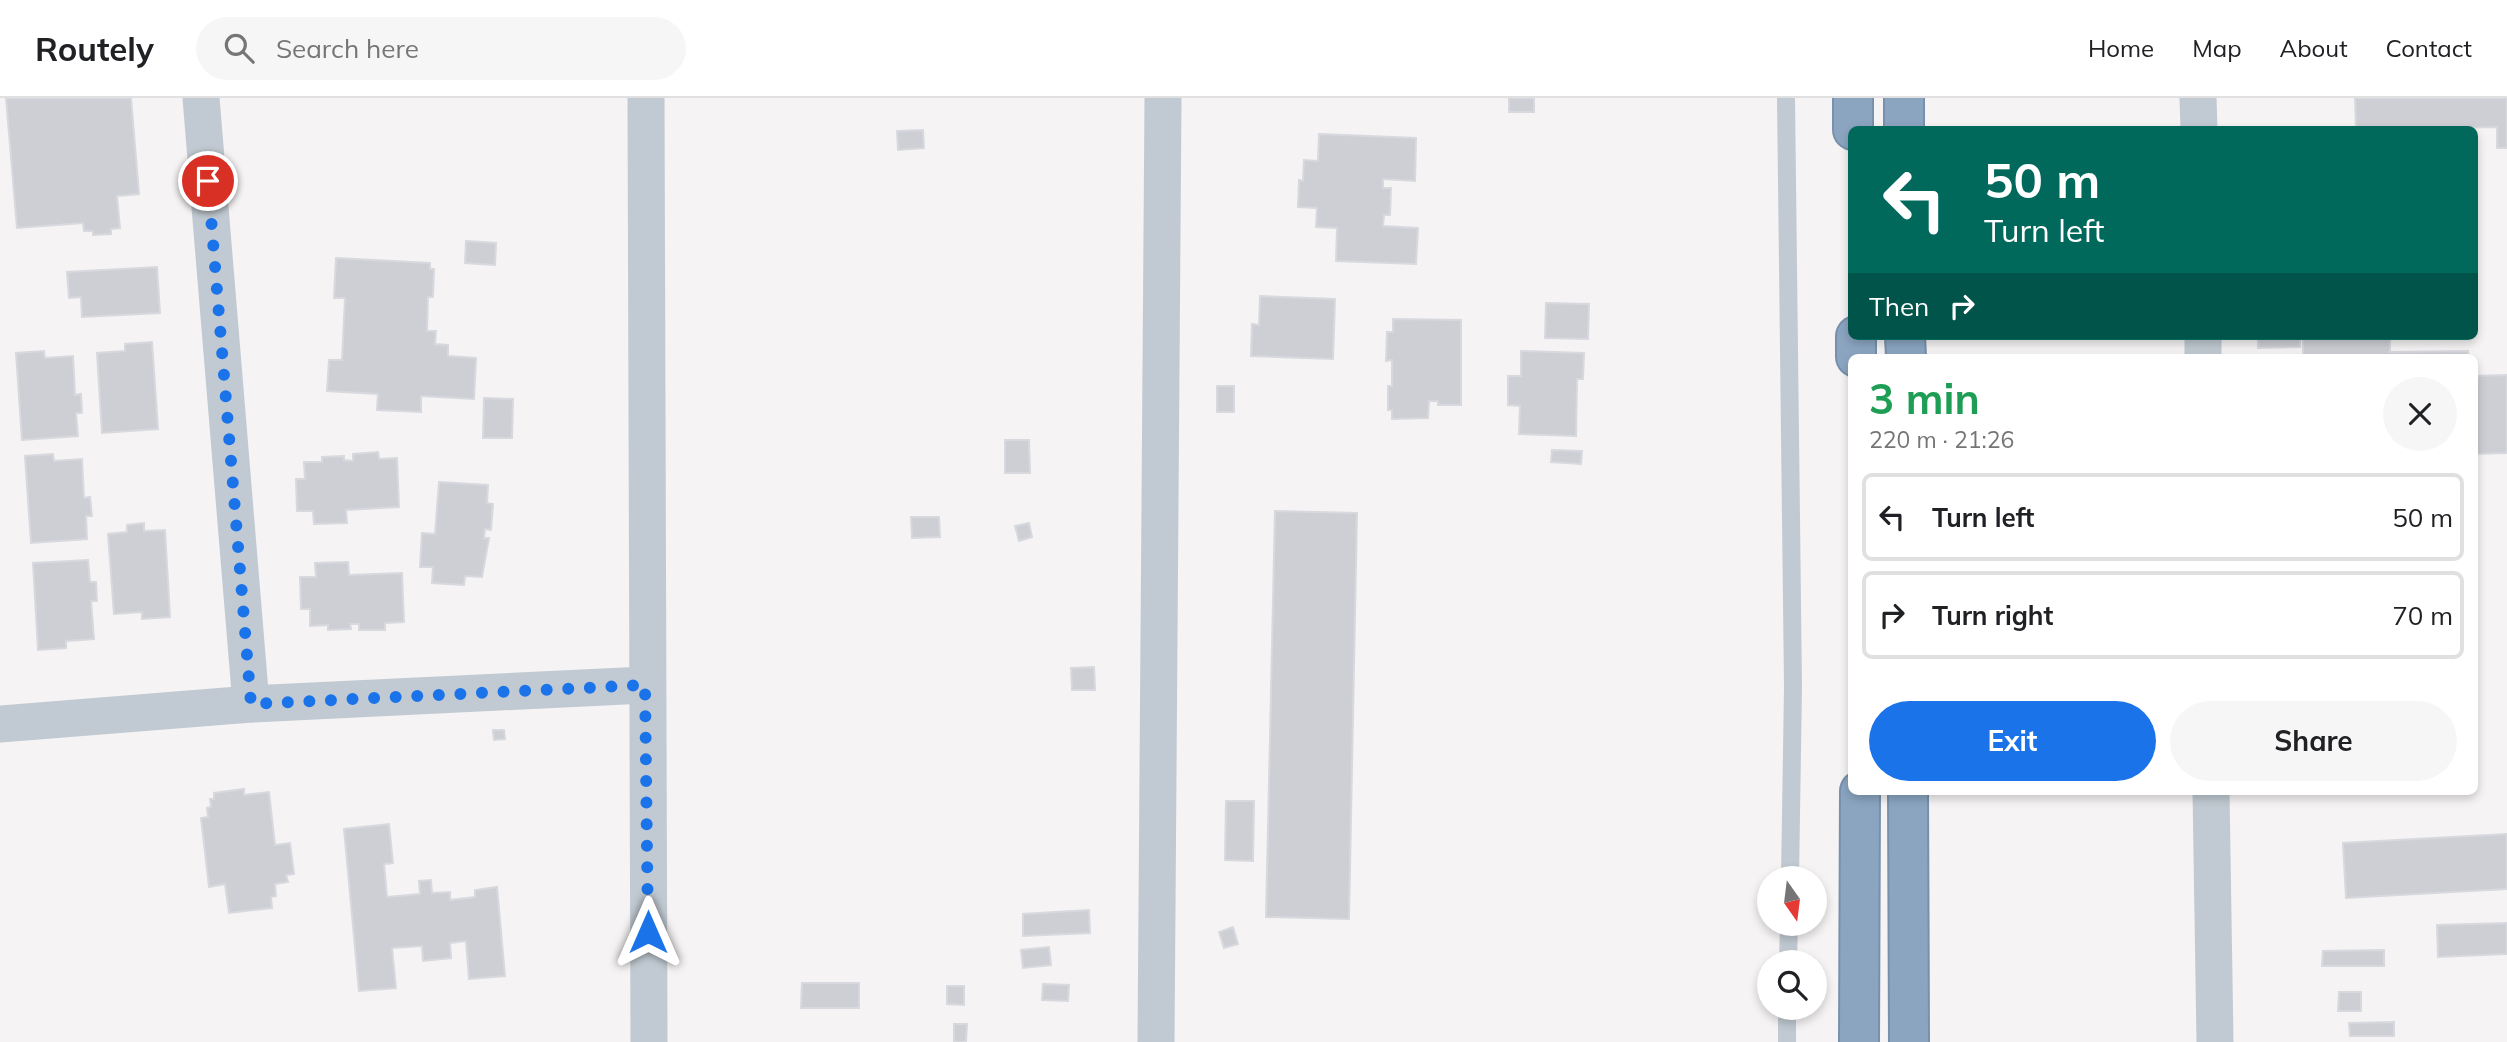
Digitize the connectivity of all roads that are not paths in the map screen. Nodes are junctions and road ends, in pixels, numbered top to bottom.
1 (201, 98) edge
2 (646, 98) edge
3 (1163, 98) edge
4 (1786, 98) edge
5 (1853, 98) edge
6 (1904, 98) edge
7 (2199, 98) edge
8 (1853, 126) edge
9 (1904, 126) edge
10 (2199, 126) edge
11 (645, 685) junction
12 (251, 704) junction
13 (0, 724) edge
14 (1860, 795) edge
15 (1908, 795) edge
16 (2211, 795) edge
17 (1790, 866) edge
18 (1787, 1020) edge
19 (649, 1042) edge
20 (1156, 1042) edge
21 (1787, 1042) edge
22 (1859, 1042) edge
23 (1909, 1042) edge
24 (2214, 1042) edge

1 - 12 street
2 - 11 street
3 - 20 street
4 - 17 lane
5 - 8 highway
6 - 9 highway
7 - 10 street
11 - 12 street
11 - 19 street
12 - 13 street
14 - 22 highway
15 - 23 highway
16 - 24 street
18 - 21 lane

